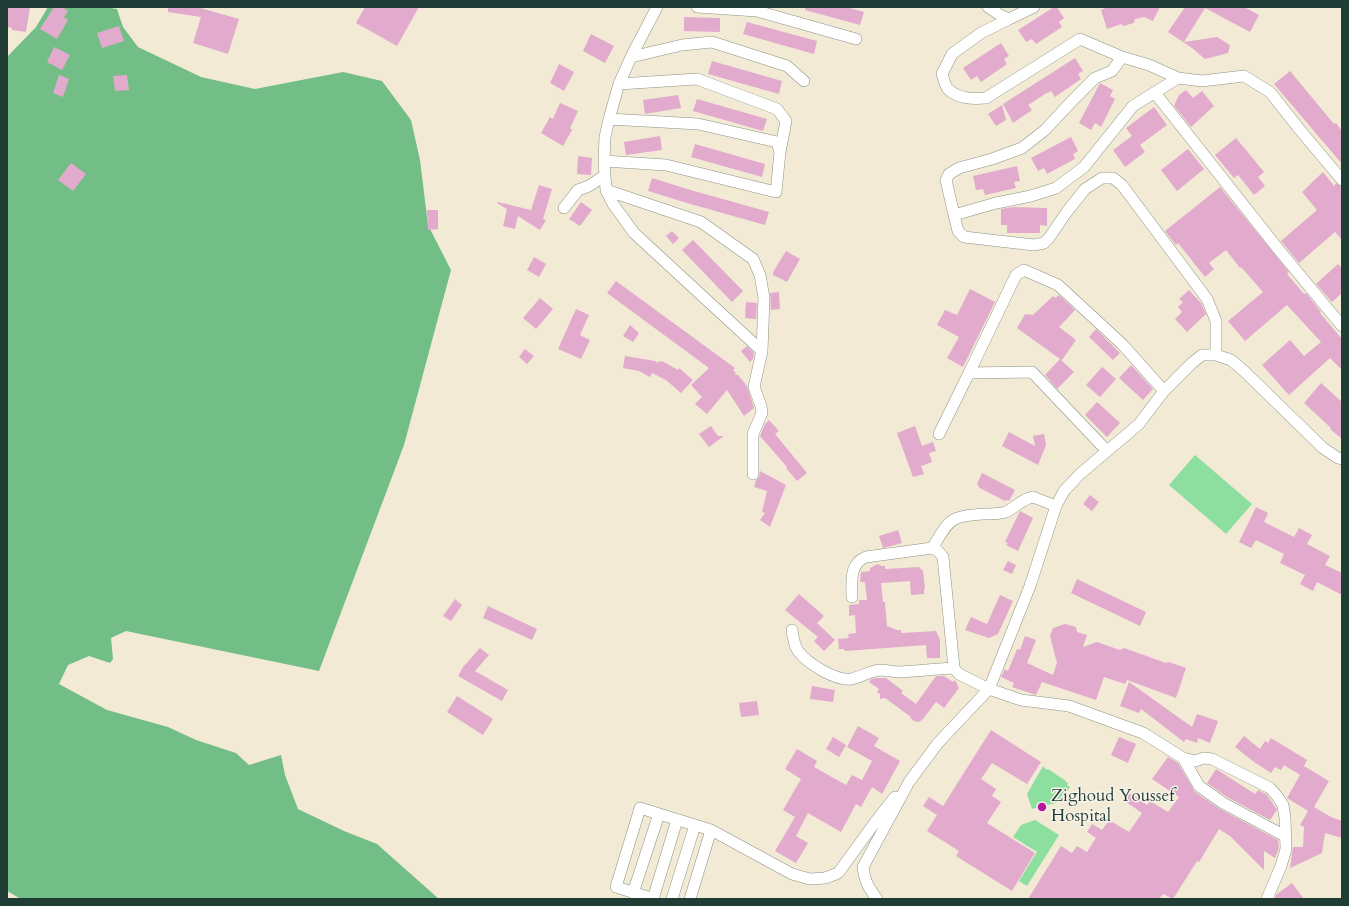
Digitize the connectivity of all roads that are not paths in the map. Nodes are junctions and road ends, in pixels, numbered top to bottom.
1 (657, 7) edge
2 (697, 7) edge
3 (988, 7) edge
4 (1034, 7) edge
5 (1010, 19) junction
6 (856, 39) dead end
7 (631, 57) junction
8 (1122, 57) junction
9 (1178, 78) junction
10 (804, 81) dead end
11 (619, 84) junction
12 (1155, 93) junction
13 (609, 119) junction
14 (780, 152) junction
15 (604, 161) junction
16 (604, 176) junction
17 (1342, 180) edge
18 (606, 190) junction
19 (564, 208) dead end
20 (954, 215) junction
21 (1342, 326) edge
22 (762, 351) junction
23 (1216, 355) junction
24 (969, 373) junction
25 (1164, 391) junction
26 (939, 434) dead end
27 (1107, 451) junction
28 (1342, 459) edge
29 (753, 474) dead end
30 (1056, 506) junction
31 (932, 548) junction
32 (852, 597) dead end
33 (792, 630) dead end
34 (954, 668) junction
35 (989, 689) junction
36 (1183, 758) junction
37 (909, 782) junction
38 (659, 814) junction
39 (677, 820) junction
40 (695, 825) junction
41 (711, 830) junction
42 (1285, 836) junction
43 (633, 892) junction
44 (654, 899) edge
45 (672, 899) edge
46 (690, 899) edge
47 (877, 899) edge
48 (1267, 899) edge

1 - 7 street
2 - 6 street
3 - 5 street
4 - 5 street
5 - 8 street
7 - 10 street
7 - 11 street
8 - 9 street
8 - 20 street
9 - 12 street
9 - 17 street
11 - 13 street
11 - 14 street
12 - 20 street
12 - 21 street
13 - 14 street
13 - 15 street
14 - 15 street
15 - 16 street
16 - 18 street
16 - 19 street
18 - 22 street
18 - 22 street
20 - 23 street
22 - 29 street
23 - 25 street
23 - 28 street
24 - 25 street
24 - 26 street
24 - 27 street
25 - 27 street
27 - 30 street
30 - 31 street
30 - 35 street
31 - 32 street
31 - 34 street
33 - 34 street
34 - 35 street
35 - 36 street
35 - 37 street
36 - 42 street
36 - 42 street
37 - 41 street
37 - 47 street
38 - 39 street
38 - 43 street
38 - 43 street
39 - 40 street
39 - 44 street
40 - 41 street
40 - 45 street
41 - 46 street
42 - 48 street
43 - 44 street

